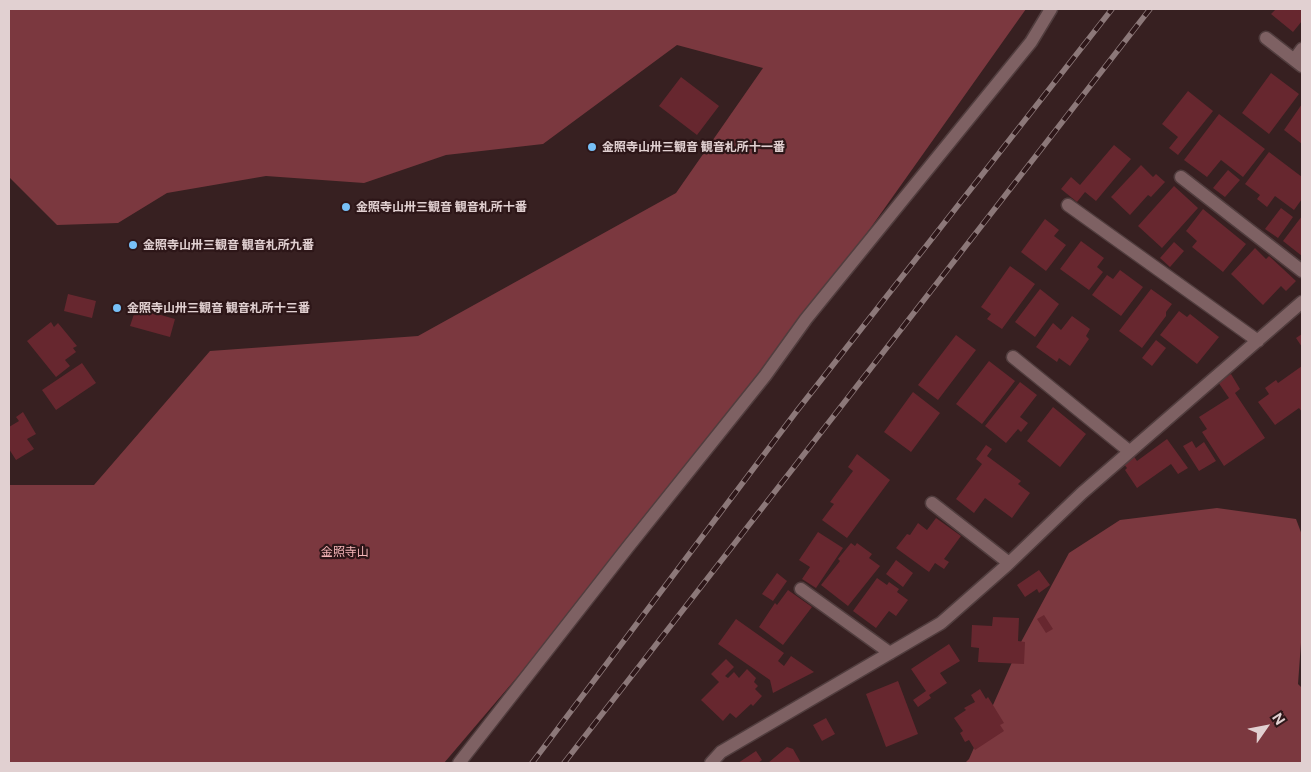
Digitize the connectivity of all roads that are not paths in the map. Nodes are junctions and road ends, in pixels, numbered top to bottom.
1 (1051, 9) edge
2 (1266, 38) dead end
3 (1302, 48) edge
4 (1298, 63) edge
5 (1181, 177) dead end
6 (1068, 205) dead end
7 (1302, 271) edge
8 (1302, 302) edge
9 (1258, 341) junction
10 (1013, 358) dead end
11 (1129, 451) junction
12 (932, 503) dead end
13 (1009, 563) junction
14 (802, 589) dead end
15 (890, 653) junction
16 (459, 763) edge
17 (711, 763) edge

1 - 16 street
2 - 4 street
3 - 4 street
5 - 7 street
6 - 9 street
8 - 9 street
9 - 11 street
10 - 11 street
11 - 13 street
12 - 13 street
13 - 15 street
14 - 15 street
15 - 17 street

